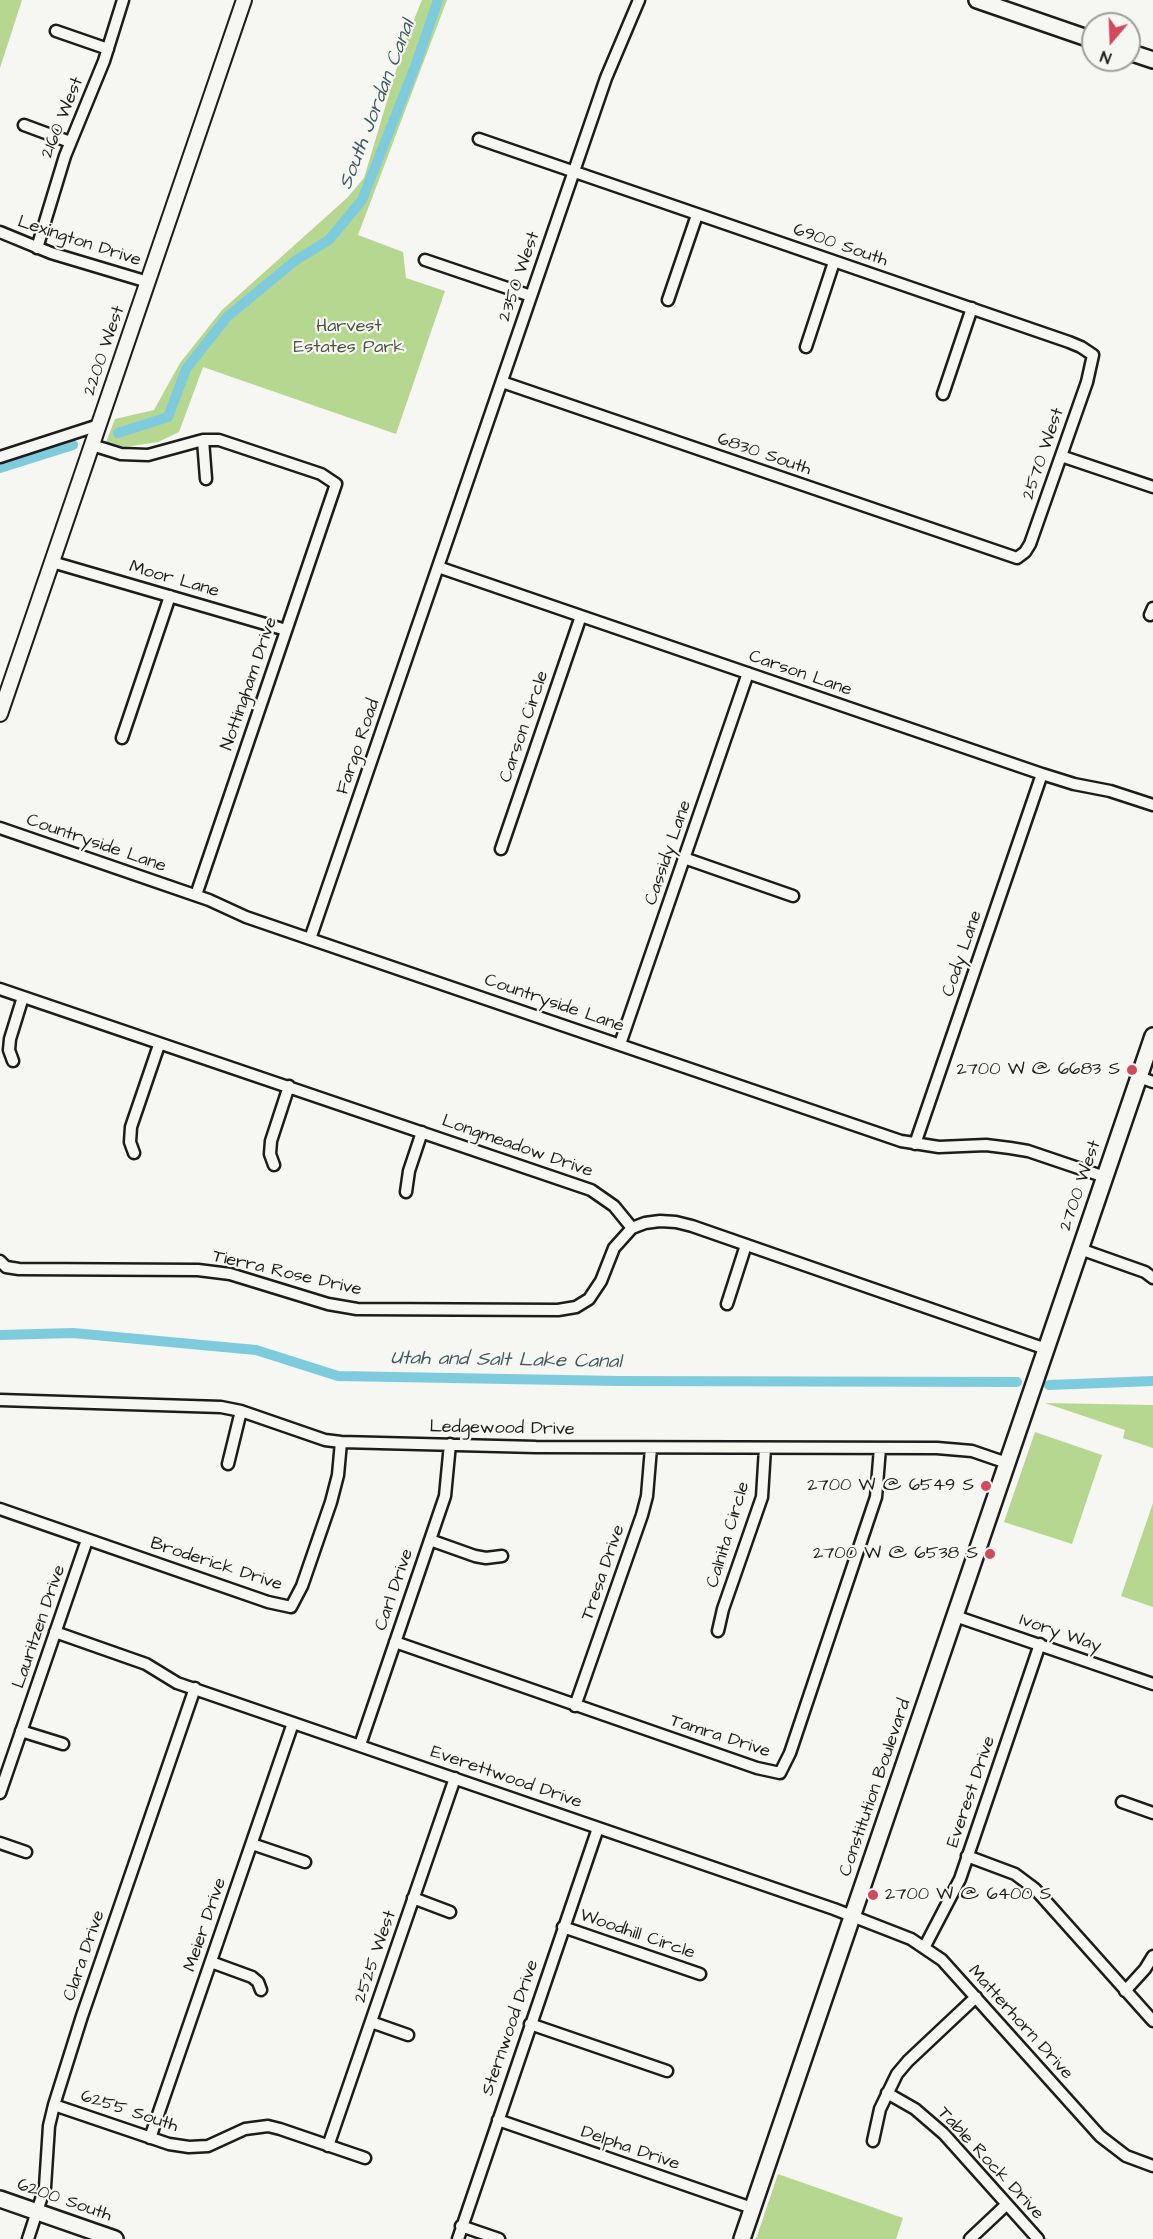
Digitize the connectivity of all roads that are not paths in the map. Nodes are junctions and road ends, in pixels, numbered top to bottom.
1 (123, 0) edge
2 (244, 0) edge
3 (639, 0) edge
4 (977, 0) edge
5 (56, 31) dead end
6 (1081, 35) edge
7 (108, 49) junction
8 (24, 125) dead end
9 (479, 139) dead end
10 (70, 142) junction
11 (574, 172) junction
12 (697, 215) junction
13 (0, 232) edge
14 (37, 248) junction
15 (425, 260) dead end
16 (834, 262) junction
17 (148, 282) junction
18 (531, 296) junction
19 (668, 300) dead end
20 (972, 309) junction
21 (806, 347) dead end
22 (1093, 356) joint
23 (502, 382) junction
24 (943, 394) dead end
25 (99, 425) junction
26 (203, 440) junction
27 (92, 445) junction
28 (1061, 456) junction
29 (0, 458) edge
30 (206, 478) dead end
31 (1153, 487) edge
32 (1017, 558) joint
33 (52, 562) junction
34 (438, 567) junction
35 (170, 596) junction
36 (581, 616) junction
37 (286, 630) junction
38 (748, 673) junction
39 (5, 683) edge
40 (0, 714) edge
41 (122, 738) dead end
42 (1042, 774) junction
43 (1153, 805) edge
44 (0, 828) edge
45 (501, 849) dead end
46 (684, 858) junction
47 (196, 895) junction
48 (793, 896) dead end
49 (310, 939) junction
50 (0, 989) edge
51 (23, 998) junction
52 (1153, 1036) edge
53 (620, 1044) junction
54 (159, 1045) junction
55 (13, 1061) dead end
56 (1146, 1080) edge
57 (289, 1086) junction
58 (422, 1132) junction
59 (915, 1144) junction
60 (134, 1153) dead end
61 (274, 1165) dead end
62 (1105, 1177) junction
63 (406, 1192) dead end
64 (632, 1228) junction
65 (746, 1245) junction
66 (1080, 1249) junction
67 (0, 1261) edge
68 (1153, 1278) edge
69 (727, 1304) dead end
70 (1046, 1349) junction
71 (0, 1400) edge
72 (241, 1411) junction
73 (342, 1442) junction
74 (450, 1444) junction
75 (651, 1448) junction
76 (765, 1448) junction
77 (880, 1448) junction
78 (1007, 1463) junction
79 (228, 1464) dead end
80 (0, 1509) edge
81 (87, 1540) junction
82 (430, 1540) junction
83 (502, 1556) dead end
84 (955, 1616) junction
85 (718, 1631) dead end
86 (55, 1632) junction
87 (395, 1642) junction
88 (1040, 1644) junction
89 (1153, 1684) edge
90 (195, 1688) junction
91 (575, 1706) junction
92 (293, 1722) junction
93 (21, 1731) junction
94 (63, 1744) dead end
95 (360, 1745) junction
96 (454, 1778) junction
97 (0, 1793) edge
98 (1122, 1802) dead end
99 (1153, 1813) edge
100 (598, 1828) junction
101 (0, 1843) edge
102 (252, 1844) junction
103 (26, 1852) dead end
104 (967, 1856) junction
105 (305, 1862) dead end
106 (413, 1898) junction
107 (450, 1912) dead end
108 (852, 1916) junction
109 (563, 1927) junction
110 (925, 1947) junction
111 (1153, 1956) edge
112 (211, 1962) junction
113 (700, 1974) dead end
114 (261, 1990) dead end
115 (1125, 1990) junction
116 (976, 1997) junction
117 (1153, 2021) edge
118 (371, 2022) junction
119 (530, 2024) junction
120 (408, 2035) dead end
121 (667, 2071) dead end
122 (887, 2093) junction
123 (54, 2105) junction
124 (498, 2120) junction
125 (150, 2138) junction
126 (873, 2141) dead end
127 (328, 2146) junction
128 (365, 2158) dead end
129 (1153, 2166) edge
130 (0, 2199) edge
131 (1006, 2205) junction
132 (752, 2208) junction
133 (37, 2212) junction
134 (461, 2226) junction
135 (28, 2239) edge
136 (115, 2239) edge
137 (458, 2239) edge
138 (499, 2239) edge
139 (742, 2239) edge
140 (970, 2239) edge
141 (1038, 2239) edge

1 - 7 street, 2160 West
2 - 17 street, 2200 West
3 - 11 street, 2350 West
4 - 6 main road
5 - 7 street
7 - 10 street, 2160 West
8 - 10 street
9 - 11 street, 6900 South
10 - 14 street, 2160 West
11 - 12 street, 6900 South
11 - 18 street, 2350 West
12 - 16 street, 6900 South
12 - 19 street
13 - 14 street, Lexington Drive
14 - 17 street, Lexington Drive
15 - 18 street
16 - 20 street, 6900 South
16 - 21 street
17 - 25 street, 2200 West
18 - 23 street, 2350 West
20 - 22 street, 6900 South
20 - 24 street
22 - 28 street, 2570 West
23 - 32 street, 6830 South
23 - 34 street, 2350 West
25 - 27 street, 2200 West
25 - 29 street
26 - 27 street
26 - 30 street
26 - 37 street, Nottingham Drive
27 - 33 street, 2200 West
28 - 31 street
28 - 32 street, 2570 West
33 - 35 street, Moor Lane
33 - 39 street, 2200 West
34 - 36 street, Carson Lane
34 - 49 street, Fargo Road
35 - 37 street, Moor Lane
35 - 41 street
36 - 38 street, Carson Lane
36 - 45 street, Carson Circle
37 - 47 street, Nottingham Drive
38 - 42 street, Carson Lane
38 - 46 street, Cassidy Lane
39 - 40 street, 2200 West
42 - 43 street, Carson Lane
42 - 59 street, Cody Lane
44 - 47 street, Countryside Lane
46 - 48 street
46 - 53 street, Cassidy Lane
47 - 49 street, Countryside Lane
49 - 53 street, Countryside Lane
50 - 51 street, Longmeadow Drive
51 - 54 street, Longmeadow Drive
51 - 55 street
52 - 56 main road, 2700 West
53 - 59 street, Countryside Lane
54 - 57 street, Longmeadow Drive
54 - 60 street
56 - 62 main road, 2700 West
57 - 58 street, Longmeadow Drive
57 - 61 street
58 - 63 street
58 - 64 street, Longmeadow Drive
59 - 62 street, Countryside Lane
62 - 66 main road, 2700 West
64 - 65 street
64 - 67 street, Tierra Rose Drive
65 - 69 street
65 - 70 street
66 - 68 street
66 - 70 main road, 2700 West
70 - 78 main road, Constitution Boulevard
71 - 72 street, Ledgewood Drive
72 - 73 street, Ledgewood Drive
72 - 79 street
73 - 74 street, Ledgewood Drive
73 - 81 street, Broderick Drive
74 - 75 street, Ledgewood Drive
74 - 82 street, Carl Drive
75 - 76 street, Ledgewood Drive
75 - 91 street, Tresa Drive
76 - 77 street, Ledgewood Drive
76 - 85 street, Calnita Circle
77 - 78 street, Ledgewood Drive
77 - 91 street, Tamra Drive
78 - 84 main road, Constitution Boulevard
80 - 81 street, Broderick Drive
81 - 86 street, Lauritzen Drive
82 - 83 street
82 - 87 street, Carl Drive
84 - 88 street, Ivory Way
84 - 108 main road, Constitution Boulevard
86 - 90 street, Everettwood Drive
86 - 93 street, Lauritzen Drive
87 - 91 street, Tamra Drive
87 - 95 street, Carl Drive
88 - 89 street, Ivory Way
88 - 104 street, Everest Drive
90 - 92 street, Everettwood Drive
90 - 123 street, Clara Drive
92 - 95 street, Everettwood Drive
92 - 102 street, Meier Drive
93 - 94 street
93 - 97 street, Lauritzen Drive
95 - 96 street, Everettwood Drive
96 - 100 street, Everettwood Drive
96 - 106 street, 2525 West
98 - 99 street
100 - 108 street, Everettwood Drive
100 - 109 street, Sternwood Drive
101 - 103 street
102 - 105 street
102 - 112 street, Meier Drive
104 - 110 street, Everest Drive
104 - 115 street
106 - 107 street
106 - 118 street, 2525 West
108 - 110 street, Matterhorn Drive
108 - 132 main road, Constitution Boulevard
109 - 113 street, Woodhill Circle
109 - 119 street, Sternwood Drive
110 - 116 street, Matterhorn Drive
111 - 115 street
112 - 114 street
112 - 125 street, Meier Drive
115 - 117 street
116 - 122 street
116 - 129 street, Matterhorn Drive
118 - 120 street
118 - 127 street, 2525 West
119 - 121 street
119 - 124 street, Sternwood Drive
122 - 126 street
122 - 131 street, Table Rock Drive
123 - 125 street, 6255 South
123 - 133 street, Clara Drive
124 - 132 street, Delpha Drive
124 - 134 street, Sternwood Drive
125 - 127 street, 6255 South
127 - 128 street, 6255 South
130 - 133 main road, 6200 South
131 - 140 street
131 - 141 street, Table Rock Drive
132 - 139 main road, Constitution Boulevard
133 - 135 street, Clara Drive
133 - 136 main road, 6200 South
134 - 137 street, Sternwood Drive
134 - 138 street

